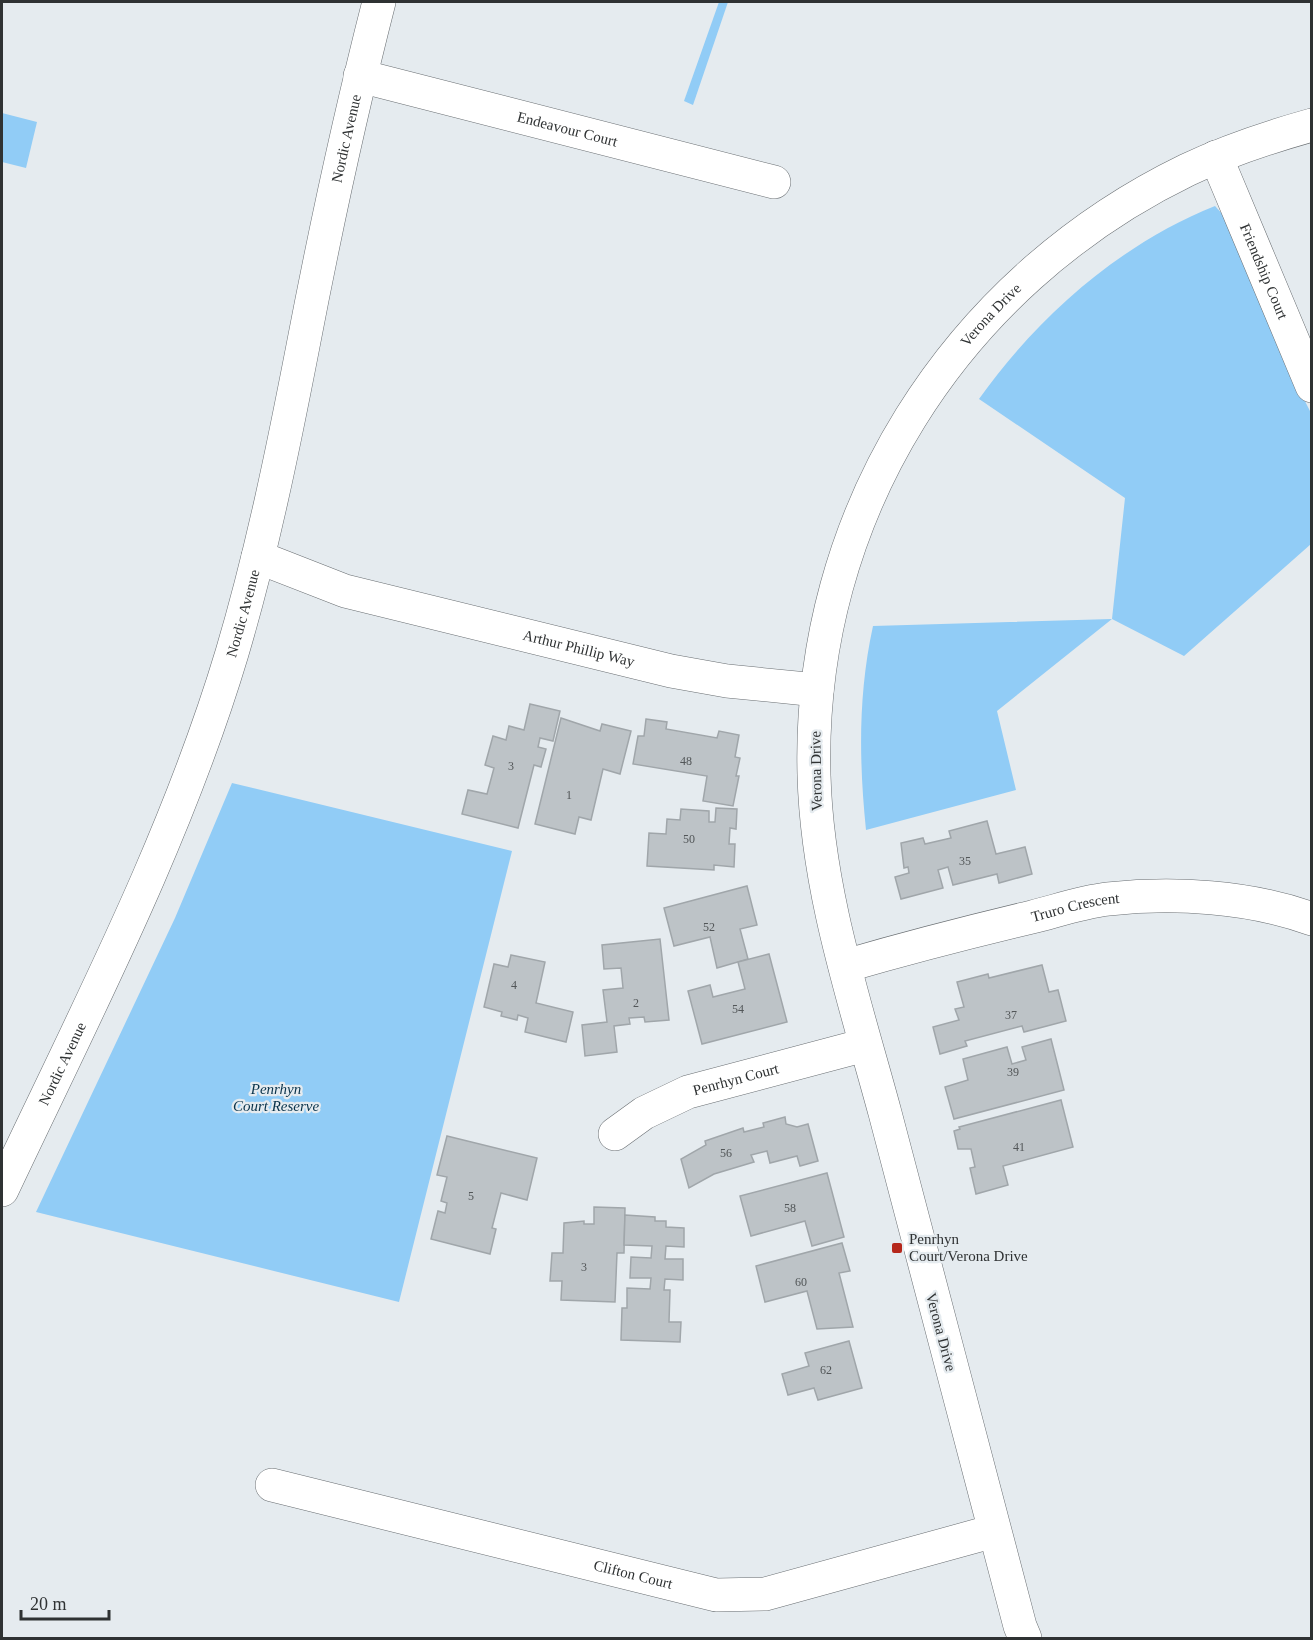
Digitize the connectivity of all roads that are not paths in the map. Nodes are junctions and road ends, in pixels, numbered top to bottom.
1 (379, 2) edge
2 (360, 76) junction
3 (1311, 124) edge
4 (1216, 157) junction
5 (774, 182) dead end
6 (1311, 386) edge
7 (255, 570) junction
8 (817, 690) junction
9 (1311, 919) edge
10 (845, 966) junction
11 (866, 1045) junction
12 (615, 1134) dead end
13 (2, 1190) edge
14 (272, 1485) dead end
15 (994, 1531) junction
16 (1021, 1634) edge

1 - 2 street, Nordic Avenue
2 - 5 street, Endeavour Court
2 - 7 street, Nordic Avenue
3 - 4 street, Verona Drive
4 - 6 street, Friendship Court
4 - 8 street, Verona Drive
7 - 8 street, Arthur Phillip Way
7 - 13 street, Nordic Avenue
8 - 10 street, Verona Drive
9 - 10 street, Truro Crescent
10 - 11 street, Verona Drive
11 - 12 street, Penrhyn Court
11 - 15 street, Verona Drive
14 - 15 street, Clifton Court
15 - 16 street, Verona Drive

